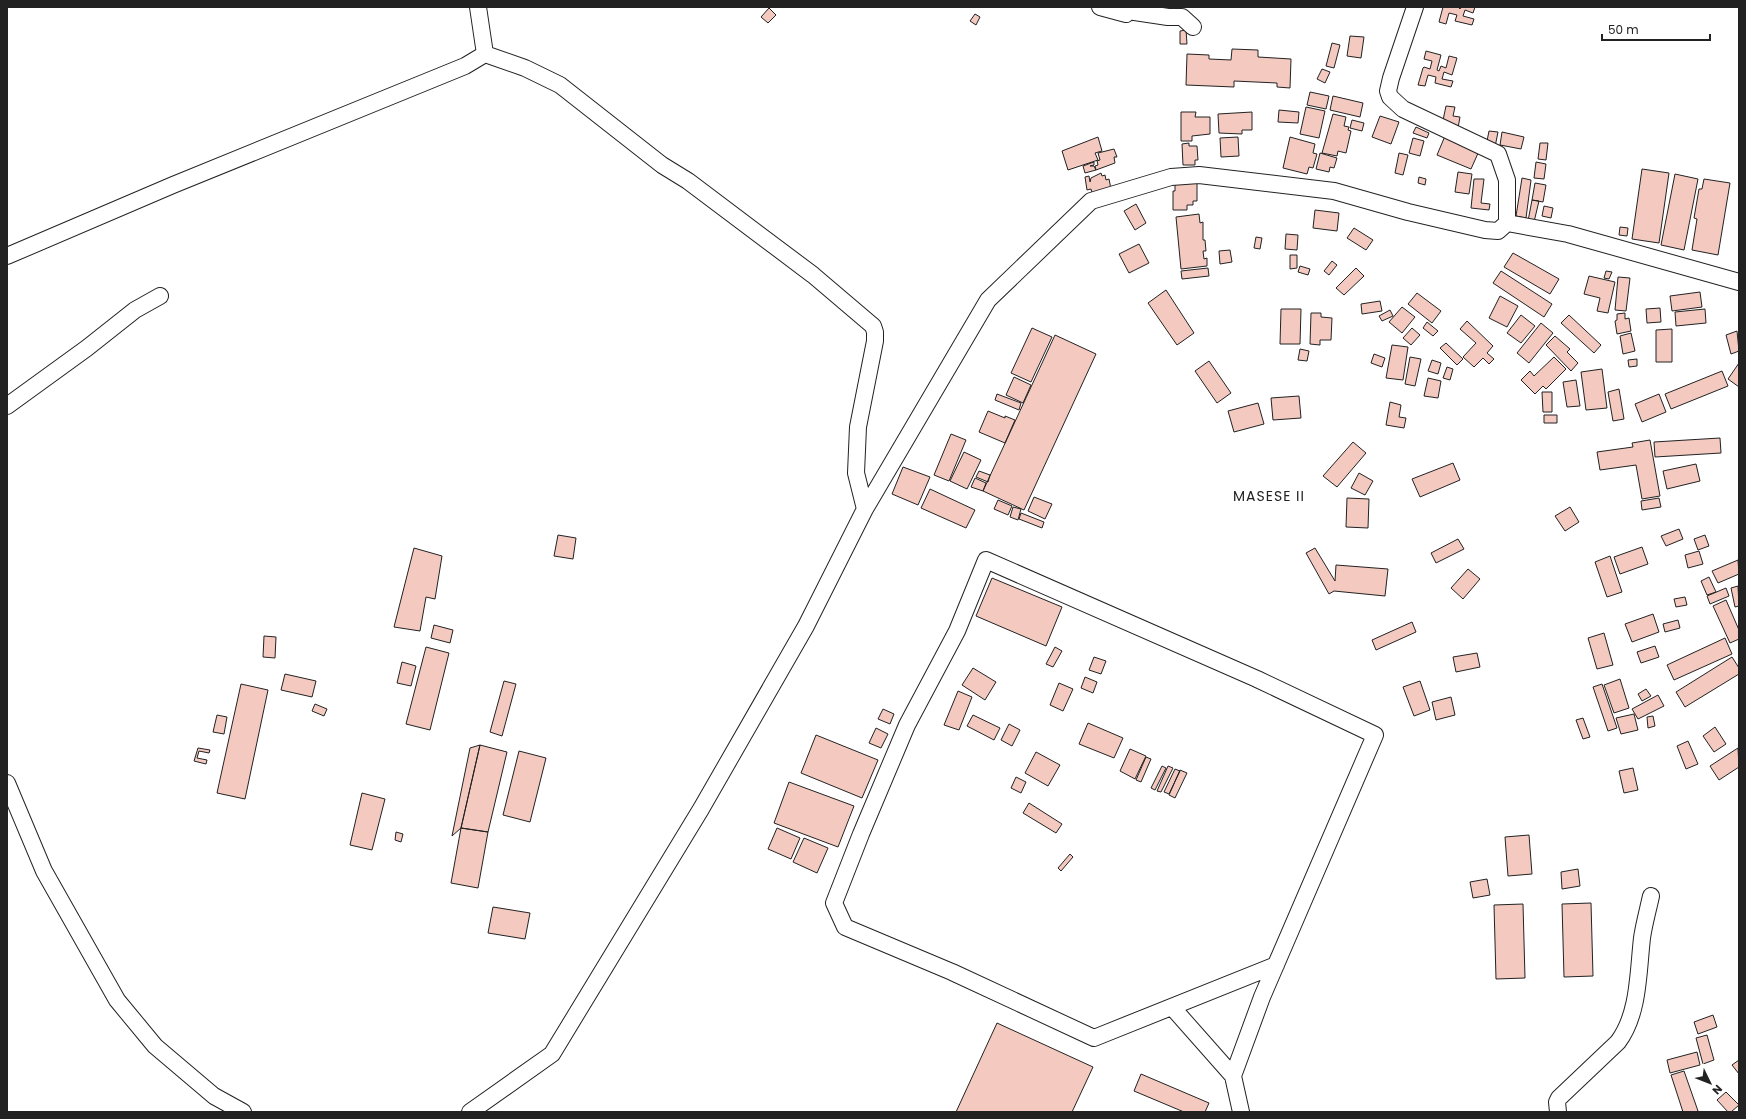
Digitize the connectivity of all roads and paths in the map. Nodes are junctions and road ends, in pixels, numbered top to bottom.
1 (478, 7) edge
2 (1100, 7) edge
3 (1415, 7) edge
4 (1193, 27) dead end
5 (485, 54) junction
6 (1507, 223) junction
7 (7, 256) edge
8 (1739, 282) edge
9 (160, 296) dead end
10 (7, 406) edge
11 (865, 509) junction
12 (7, 783) edge
13 (1651, 896) dead end
14 (1276, 965) junction
15 (1172, 1007) junction
16 (1233, 1076) junction
17 (243, 1112) edge
18 (470, 1112) edge
19 (1241, 1112) edge
20 (1558, 1112) edge

1 - 5 street
2 - 4 street
3 - 6 street
5 - 7 street
5 - 11 street
6 - 8 street
6 - 11 street
9 - 10 street
11 - 18 street
12 - 17 street
13 - 20 street
14 - 15 street
14 - 15 street
14 - 16 street
15 - 16 street
16 - 19 street

